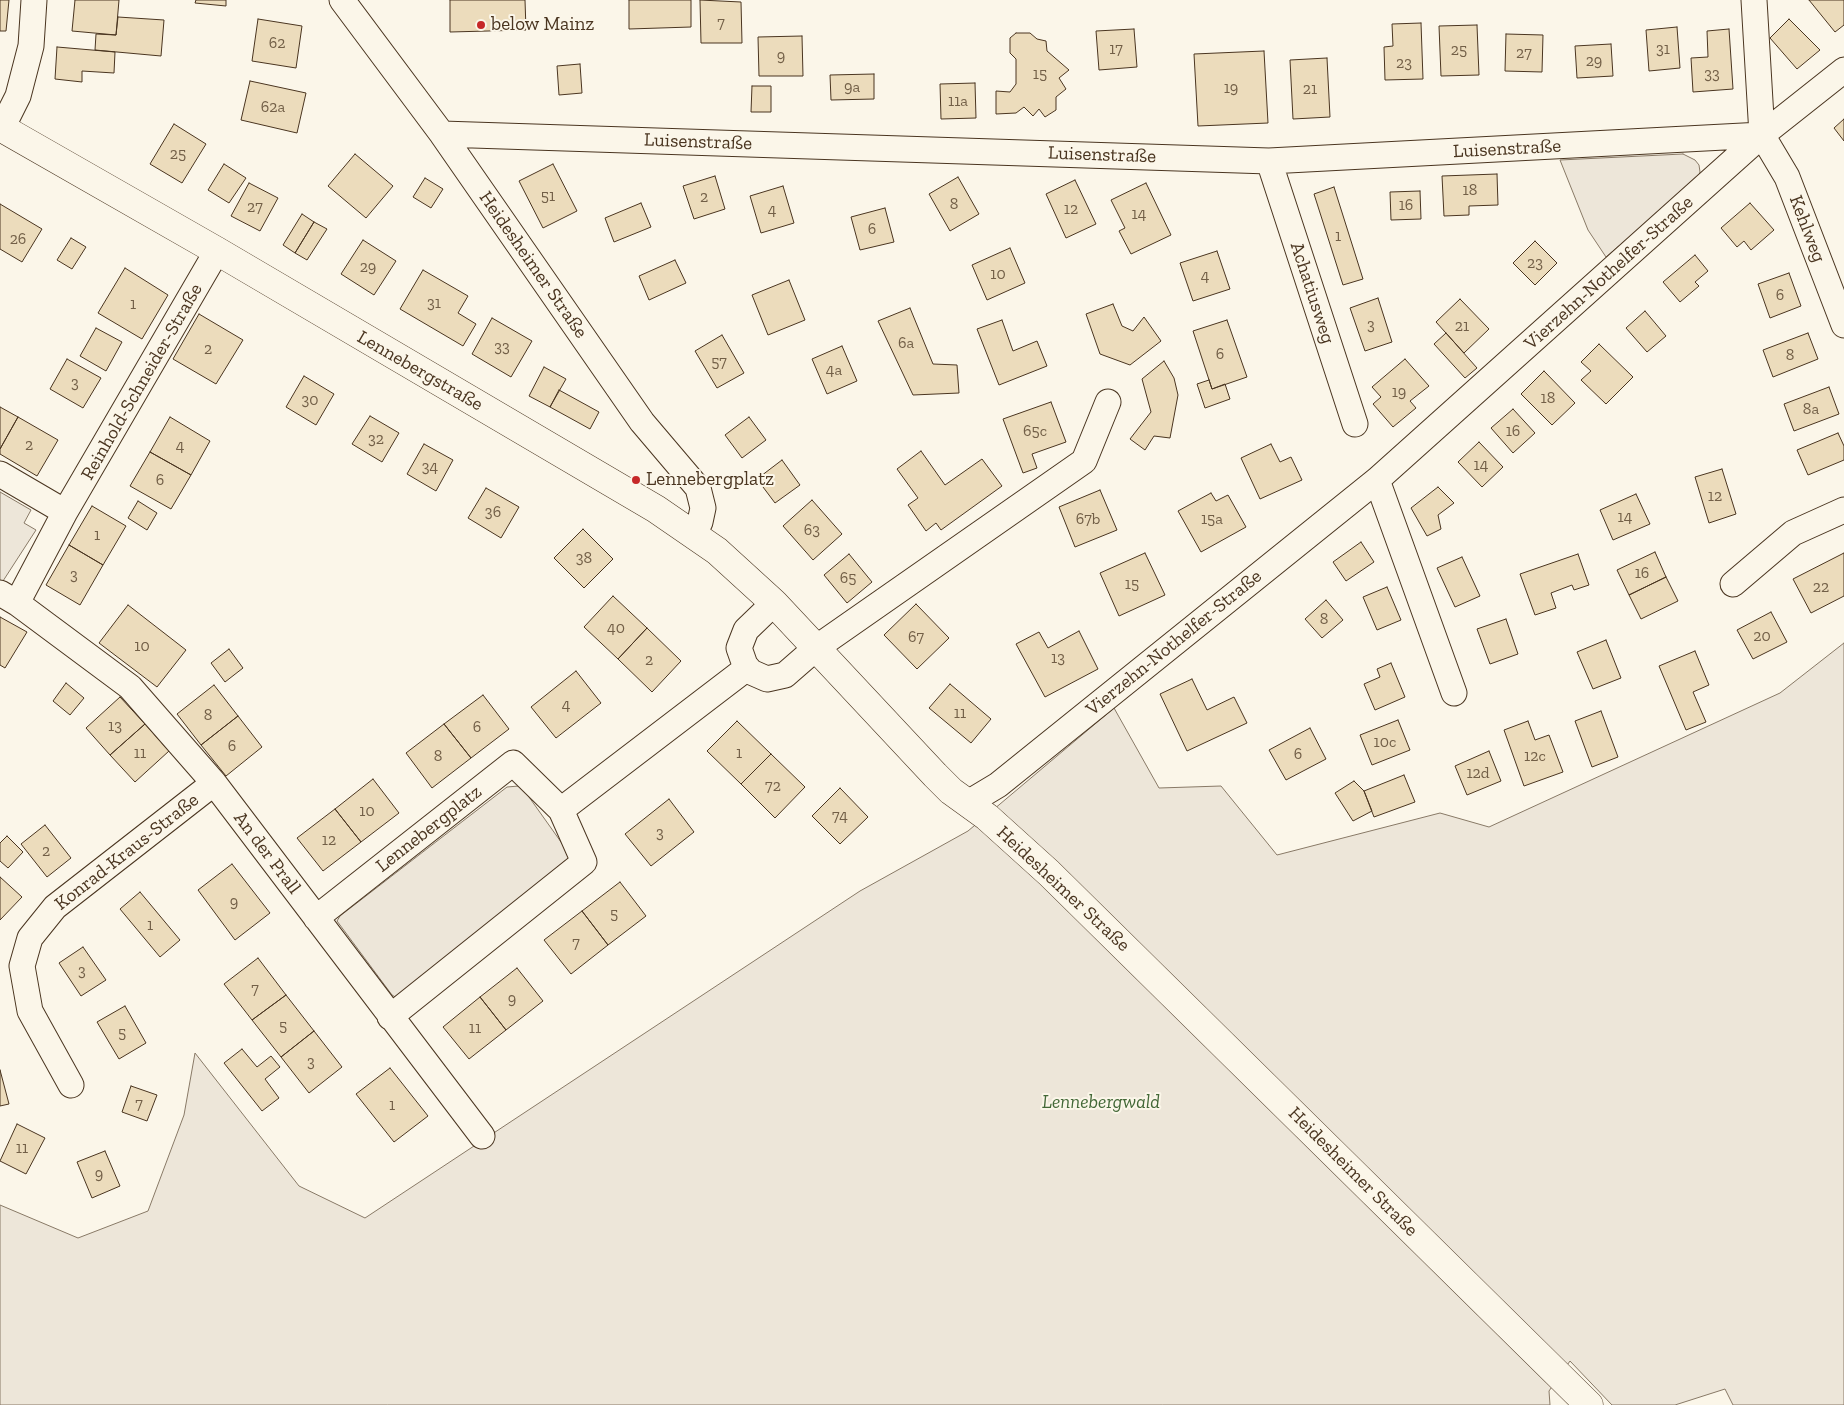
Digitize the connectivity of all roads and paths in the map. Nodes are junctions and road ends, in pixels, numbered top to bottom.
1 (34, 0) edge
2 (342, 0) edge
3 (1754, 0) edge
4 (1844, 70) edge
5 (1, 127) edge
6 (442, 134) junction
7 (1762, 136) junction
8 (1269, 161) junction
9 (218, 251) junction
10 (1844, 326) edge
11 (1108, 402) dead end
12 (1355, 424) dead end
13 (0, 474) edge
14 (1377, 480) junction
15 (1844, 510) edge
16 (66, 512) junction
17 (694, 534) junction
18 (1733, 584) dead end
19 (9, 598) edge
20 (774, 603) junction
21 (816, 648) junction
22 (747, 668) junction
23 (1454, 693) dead end
24 (214, 783) junction
25 (968, 803) junction
26 (561, 810) junction
27 (316, 918) junction
28 (390, 1017) junction
29 (71, 1085) dead end
30 (482, 1136) dead end
31 (1589, 1405) edge

1 - 5 street
2 - 6 street, Heidesheimer Straße
3 - 7 street
4 - 7 street, Vierzehn-Nothelfer-Straße
5 - 9 main road, Lennebergstraße
6 - 8 street, Luisenstraße
6 - 17 street, Heidesheimer Straße
7 - 8 street, Luisenstraße
7 - 10 street, Kehlweg
7 - 14 street, Vierzehn-Nothelfer-Straße
8 - 12 street, Achatiusweg
9 - 16 street, Reinhold-Schneider-Straße
9 - 17 main road, Lennebergstraße
11 - 21 street
13 - 16 street
14 - 23 street
14 - 25 street, Vierzehn-Nothelfer-Straße
15 - 18 street
16 - 19 street, Reinhold-Schneider-Straße
17 - 20 main road, Lennebergstraße
19 - 24 street, An der Prall
20 - 21 main road, Lennebergstraße
20 - 22 street
21 - 22 street
21 - 25 main road, Heidesheimer Straße
22 - 26 street
24 - 27 street, An der Prall
24 - 29 street, Konrad-Kraus-Straße
25 - 31 main road, Heidesheimer Straße
26 - 27 street, Lennebergplatz
26 - 28 street, Lennebergplatz
27 - 28 street, An der Prall
28 - 30 street, An der Prall

